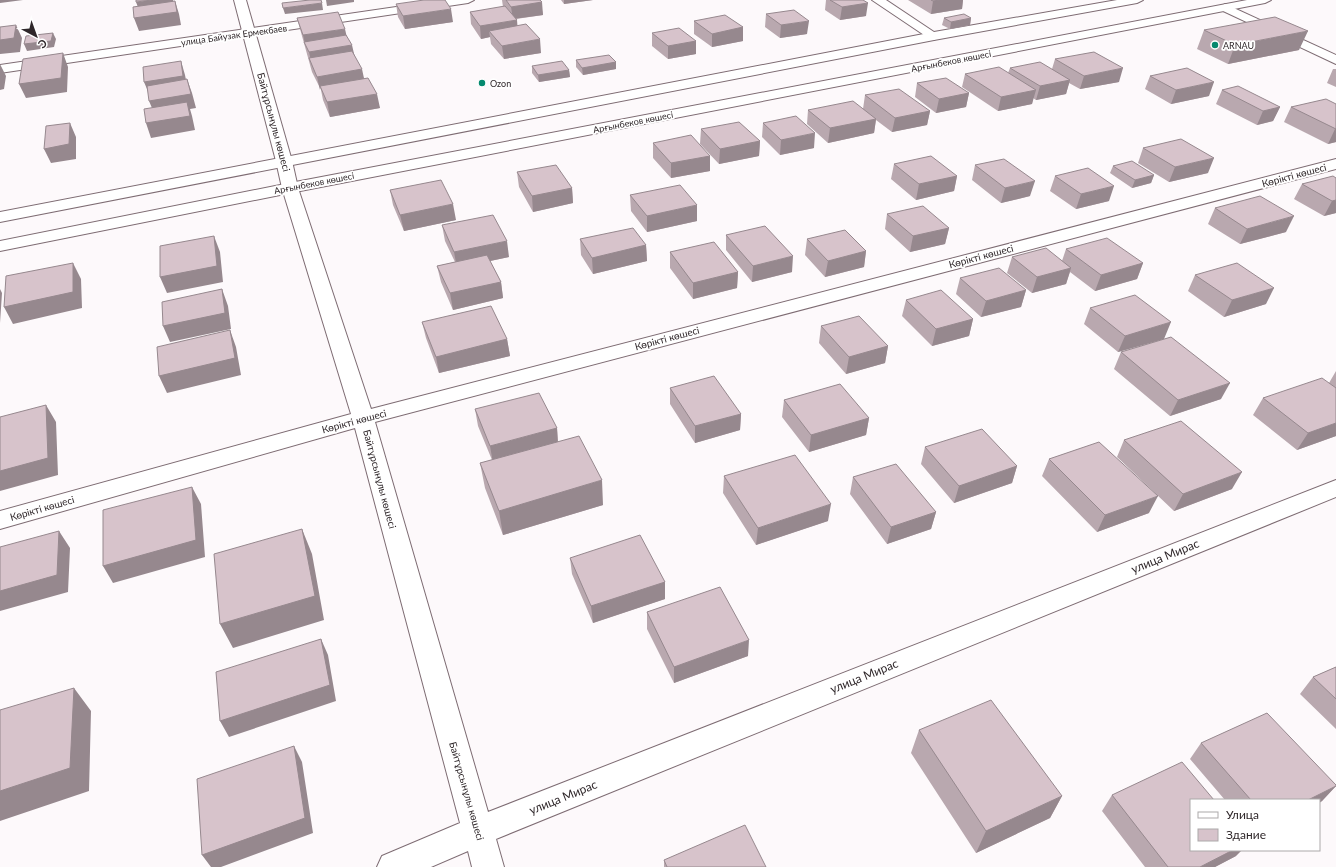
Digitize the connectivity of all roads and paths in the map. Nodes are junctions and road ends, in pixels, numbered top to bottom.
1 (240, 0) edge
2 (468, 0) edge
3 (878, 0) edge
4 (1137, 0) edge
5 (1265, 0) edge
6 (1225, 8) junction
7 (250, 33) junction
8 (934, 36) junction
9 (1336, 60) edge
10 (0, 69) edge
11 (284, 161) junction
12 (1336, 164) edge
13 (290, 188) junction
14 (0, 217) edge
15 (0, 246) edge
16 (363, 418) junction
17 (1336, 488) edge
18 (0, 520) edge
19 (478, 831) junction
20 (393, 867) edge
21 (488, 867) edge

1 - 7 street, Байтұрсынұлы көшесі
2 - 7 street, улица Байузак Ермекбаев
3 - 8 street
4 - 8 street
5 - 6 street, Арғынбеков көшесі
6 - 9 street
6 - 13 street, Арғынбеков көшесі
7 - 10 street, улица Байузак Ермекбаев
7 - 11 street, Байтұрсынұлы көшесі
8 - 11 street
11 - 13 street, Байтұрсынұлы көшесі
11 - 14 street
12 - 16 street, Көрікті көшесі
13 - 15 street, Арғынбеков көшесі
13 - 16 street, Байтұрсынұлы көшесі
16 - 18 street, Көрікті көшесі
16 - 19 street, Байтұрсынұлы көшесі
17 - 19 street, улица Мирас
19 - 20 street, улица Мирас
19 - 21 street, Байтұрсынұлы көшесі

